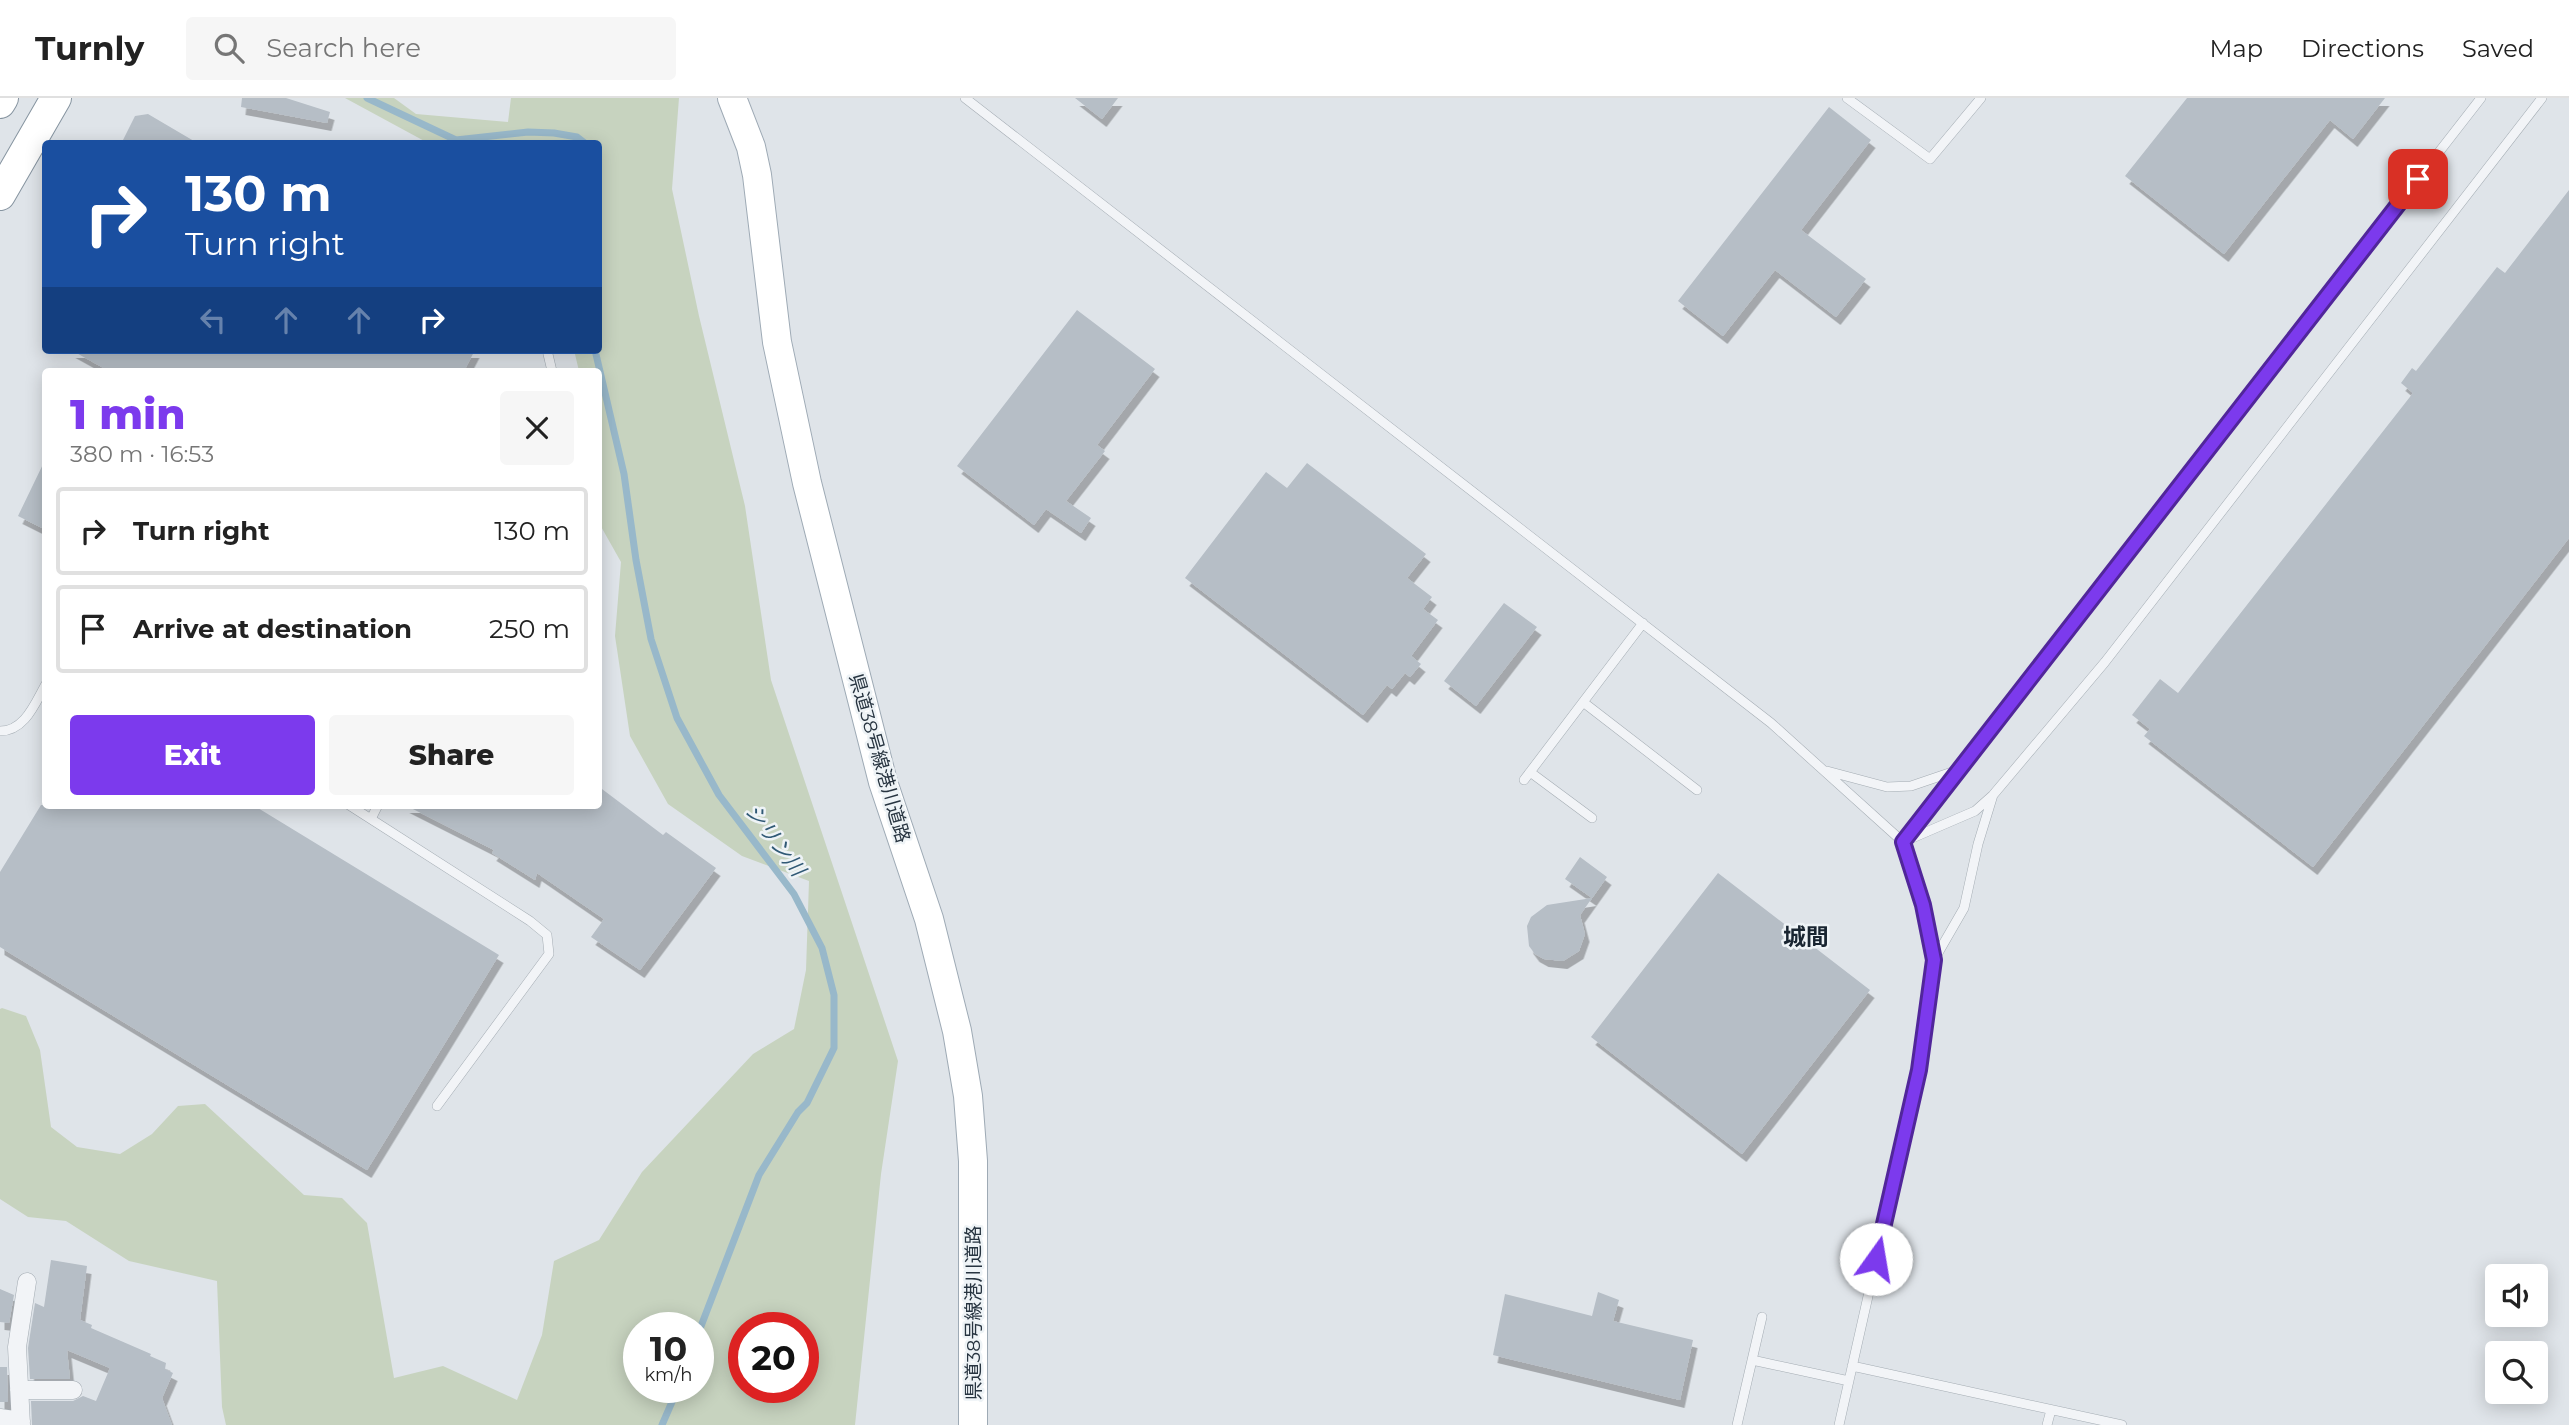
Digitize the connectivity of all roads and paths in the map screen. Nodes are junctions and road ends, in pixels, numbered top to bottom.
1 (3, 98) edge
2 (56, 98) edge
3 (732, 98) edge
4 (965, 98) edge
5 (1847, 98) edge
6 (1981, 98) edge
7 (2481, 98) edge
8 (2542, 98) edge
9 (0, 103) edge
10 (0, 195) edge
11 (1643, 623) junction
12 (42, 691) edge
13 (1583, 702) junction
14 (0, 731) edge
15 (1960, 770) junction
16 (1824, 771) junction
17 (1697, 790) dead end
18 (1993, 795) junction
19 (355, 809) edge
20 (376, 809) edge
21 (1592, 818) dead end
22 (371, 819) junction
23 (1903, 842) junction
24 (1934, 960) junction
25 (437, 1106) dead end
26 (27, 1282) dead end
27 (1762, 1317) dead end
28 (9, 1346) edge
29 (1752, 1360) junction
30 (1852, 1367) junction
31 (1849, 1381) junction
32 (19, 1390) junction
33 (73, 1390) dead end
34 (2051, 1410) junction
35 (0, 1418) edge
36 (21, 1423) edge
37 (973, 1425) edge
38 (1737, 1425) edge
39 (1839, 1425) edge
40 (2047, 1425) edge
41 (2122, 1425) edge

1 - 9 highway
2 - 10 highway
3 - 37 main road, 県道38号線港川道路
4 - 11 lane
5 - 6 lane
7 - 15 lane
8 - 18 lane
11 - 13 lane
11 - 16 lane
12 - 14 lane
13 - 17 lane
13 - 21 lane
15 - 16 lane
15 - 23 lane
16 - 23 lane
18 - 23 lane
18 - 24 lane
19 - 22 lane
20 - 22 lane
22 - 25 lane
23 - 24 lane
24 - 30 lane
26 - 28 street
27 - 29 lane
28 - 32 street
29 - 31 lane
29 - 38 lane
30 - 31 lane
30 - 34 lane
31 - 39 lane
32 - 33 street
32 - 36 street
34 - 40 lane
34 - 41 lane
35 - 36 street

